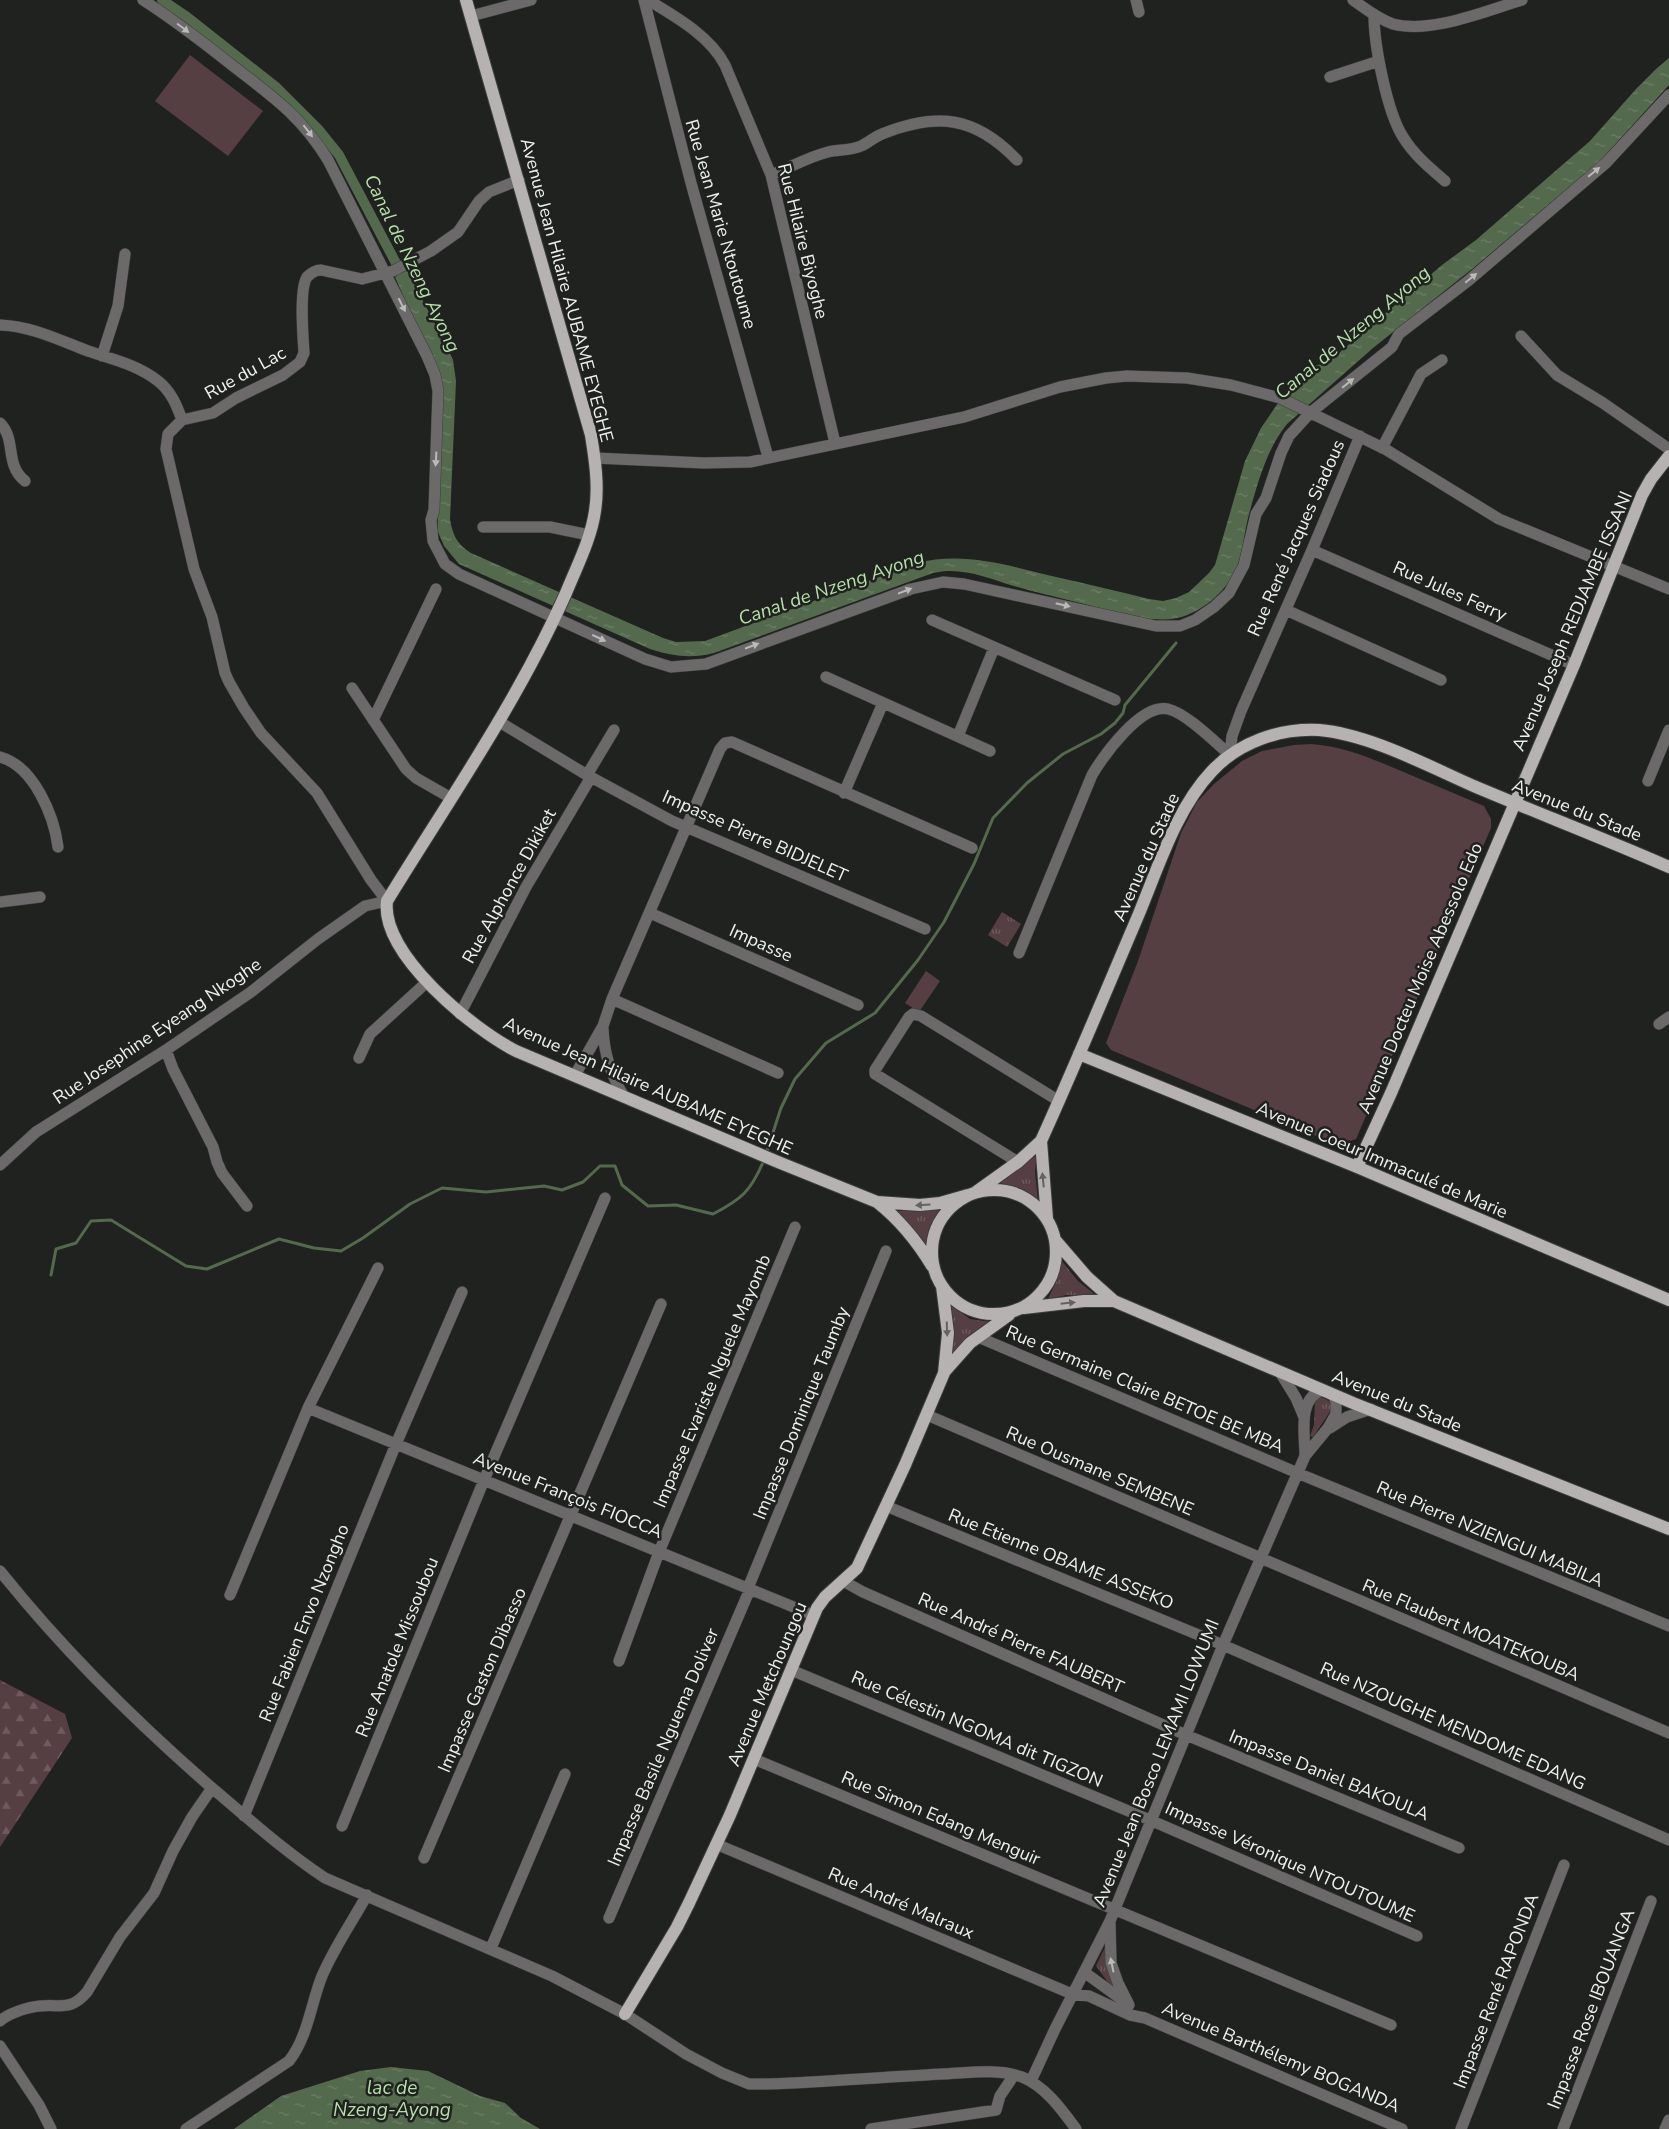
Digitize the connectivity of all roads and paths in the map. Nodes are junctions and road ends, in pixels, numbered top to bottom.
1 (143, 0) edge
2 (466, 0) edge
3 (531, 0) edge
4 (644, 0) edge
5 (648, 0) edge
6 (1136, 0) edge
7 (1353, 0) edge
8 (1522, 0) edge
9 (1497, 4) edge
10 (1139, 12) dead end
11 (1374, 15) junction
12 (471, 16) junction
13 (1379, 61) junction
14 (1330, 76) dead end
15 (1669, 95) edge
16 (1017, 160) dead end
17 (771, 175) junction
18 (519, 180) junction
19 (1445, 181) dead end
20 (125, 254) dead end
21 (390, 272) junction
22 (0, 324) edge
23 (1521, 336) dead end
24 (102, 356) junction
25 (1442, 360) dead end
26 (1307, 412) junction
27 (182, 420) junction
28 (0, 423) edge
29 (1360, 436) junction
30 (835, 443) junction
31 (1382, 448) junction
32 (1669, 449) edge
33 (1669, 456) edge
34 (768, 457) junction
35 (595, 458) junction
36 (25, 480) dead end
37 (483, 527) dead end
38 (589, 535) junction
39 (1312, 550) junction
40 (1615, 567) junction
41 (436, 589) dead end
42 (1669, 589) edge
43 (1286, 610) junction
44 (556, 615) junction
45 (932, 620) dead end
46 (994, 648) junction
47 (1574, 665) junction
48 (826, 677) dead end
49 (1441, 680) dead end
50 (352, 688) dead end
51 (1115, 700) dead end
52 (883, 703) junction
53 (373, 720) junction
54 (498, 721) junction
55 (614, 730) dead end
56 (1669, 730) edge
57 (958, 736) junction
58 (990, 750) dead end
59 (1230, 755) junction
60 (0, 757) edge
61 (589, 776) junction
62 (1648, 781) dead end
63 (844, 793) junction
64 (451, 798) junction
65 (1514, 803) junction
66 (687, 828) junction
67 (58, 848) dead end
68 (972, 848) dead end
69 (1669, 867) edge
70 (40, 896) dead end
71 (387, 900) junction
72 (0, 902) edge
73 (650, 913) junction
74 (925, 929) dead end
75 (1019, 953) dead end
76 (427, 982) junction
77 (612, 999) junction
78 (858, 1006) dead end
79 (460, 1014) junction
80 (1669, 1017) edge
81 (1659, 1024) dead end
82 (603, 1026) junction
83 (166, 1050) junction
84 (1080, 1054) junction
85 (359, 1058) dead end
86 (778, 1073) dead end
87 (576, 1075) junction
88 (624, 1097) junction
89 (1059, 1101) junction
90 (1041, 1141) junction
91 (1018, 1162) junction
92 (0, 1165) edge
93 (1357, 1167) junction
94 (972, 1194) junction
95 (605, 1198) dead end
96 (877, 1202) junction
97 (247, 1206) dead end
98 (1047, 1219) junction
99 (795, 1227) dead end
100 (1056, 1241) junction
101 (886, 1251) dead end
102 (378, 1268) dead end
103 (935, 1271) junction
104 (942, 1286) junction
105 (462, 1292) dead end
106 (1669, 1300) edge
107 (1114, 1302) junction
108 (661, 1304) dead end
109 (1017, 1311) junction
110 (978, 1337) junction
111 (944, 1372) junction
112 (1280, 1372) junction
113 (1328, 1393) junction
114 (308, 1408) junction
115 (1371, 1409) junction
116 (926, 1415) junction
117 (1305, 1422) junction
118 (1323, 1434) junction
119 (396, 1444) junction
120 (1305, 1456) junction
121 (1298, 1473) junction
122 (484, 1480) junction
123 (886, 1506) junction
124 (571, 1516) junction
125 (1669, 1529) edge
126 (659, 1552) junction
127 (1260, 1559) junction
128 (0, 1571) edge
129 (843, 1581) junction
130 (749, 1589) junction
131 (230, 1595) dead end
132 (813, 1615) junction
133 (1669, 1626) edge
134 (1223, 1645) junction
135 (620, 1661) dead end
136 (791, 1670) junction
137 (1669, 1733) edge
138 (1186, 1735) junction
139 (754, 1759) junction
140 (565, 1774) dead end
141 (212, 1788) junction
142 (244, 1816) junction
143 (1150, 1820) junction
144 (342, 1826) dead end
145 (1669, 1840) edge
146 (716, 1844) junction
147 (1459, 1848) dead end
148 (424, 1858) dead end
149 (1564, 1865) dead end
150 (367, 1895) junction
151 (1651, 1901) dead end
152 (1114, 1909) junction
153 (609, 1918) dead end
154 (1110, 1921) junction
155 (1417, 1936) dead end
156 (491, 1948) junction
157 (1082, 1975) junction
158 (1072, 1994) junction
159 (1100, 2001) junction
160 (1129, 2004) junction
161 (625, 2014) junction
162 (1145, 2018) junction
163 (0, 2021) edge
164 (1391, 2025) dead end
165 (0, 2046) edge
166 (1014, 2075) junction
167 (1031, 2081) junction
168 (1669, 2120) edge
169 (51, 2129) edge
170 (186, 2129) edge
171 (871, 2129) edge
172 (1076, 2129) edge
173 (1402, 2129) edge
174 (1461, 2129) edge
175 (1563, 2129) edge
176 (1665, 2129) edge

1 -> 21 street
2 - 12 main road, Avenue Jean Hilaire AUBAME EYEGHE
3 - 12 street
4 - 34 street, Rue Jean Marie Ntoutoume
5 - 17 street, Rue Hilaire Biyoghe
6 - 10 street
7 - 11 street
8 - 9 street
9 - 11 street
11 - 13 street
12 - 18 main road, Avenue Jean Hilaire AUBAME EYEGHE
13 - 14 street
13 - 19 street
26 -> 15 street
16 - 17 street
17 - 30 street, Rue Hilaire Biyoghe
18 - 21 street
18 - 35 main road, Avenue Jean Hilaire AUBAME EYEGHE
20 - 24 street
21 - 27 street, Rue du Lac
21 -> 44 street
22 - 24 street
23 - 32 street
24 - 27 street
25 - 31 street
26 - 29 street
26 - 30 street
44 -> 26 street
27 - 71 street
28 - 36 street
29 - 31 street, Rue René Jacques Siadous
29 - 39 street, Rue René Jacques Siadous
30 - 34 street
31 - 40 street, Rue René Jacques Siadous
33 - 40 main road, Avenue Joseph REDJAMBE ISSANI
34 - 35 street
35 - 38 main road, Avenue Jean Hilaire AUBAME EYEGHE
37 - 38 street
38 - 44 main road, Avenue Jean Hilaire AUBAME EYEGHE
39 - 43 street, Rue René Jacques Siadous
39 - 47 street, Rue Jules Ferry
40 - 42 street, Rue René Jacques Siadous
40 - 47 main road, Avenue Joseph REDJAMBE ISSANI
41 - 53 street
43 - 49 street
43 - 59 street, Rue René Jacques Siadous
44 - 54 main road
45 - 46 street
46 - 51 street
46 - 57 street
47 - 65 main road, Avenue Joseph REDJAMBE ISSANI
48 - 52 street
50 - 53 street
52 - 57 street
52 - 63 street
53 - 64 street
54 - 61 street, Impasse Pierre BIDJELET
54 - 64 main road
55 - 61 street, Rue Alphonce Dikiket
56 - 62 street
57 - 58 street
59 - 65 main road, Avenue du Stade
59 - 75 street
59 - 84 main road, Avenue du Stade
60 - 67 street
61 - 66 street, Impasse Pierre BIDJELET
61 - 79 street, Rue Alphonce Dikiket
63 - 66 street
63 - 68 street
64 - 71 main road
65 - 69 main road, Avenue du Stade
65 - 93 main road, Avenue Docteu Moise Abessolo Edo
66 - 73 street
66 - 74 street, Impasse Pierre BIDJELET
70 - 72 street
71 - 76 main road, Avenue Jean Hilaire AUBAME EYEGHE
71 - 83 street, Rue Josephine Eyeang Nkoghe
73 - 77 street
73 - 78 street, Impasse
76 - 79 main road, Avenue Jean Hilaire AUBAME EYEGHE
76 - 85 street
77 - 82 street
77 - 86 street
79 - 87 main road, Avenue Jean Hilaire AUBAME EYEGHE
80 - 81 street
82 - 87 street
82 - 88 street
83 - 92 street, Rue Josephine Eyeang Nkoghe
83 - 97 street
84 - 89 main road, Avenue du Stade
84 - 93 main road, Avenue Coeur Immaculé de Marie
87 - 88 main road, Avenue Jean Hilaire AUBAME EYEGHE
88 - 96 main road, Avenue Jean Hilaire AUBAME EYEGHE
89 - 90 main road, Avenue du Stade
89 - 91 street
90 - 91 main road
98 -> 90 main road
91 - 94 main road
93 - 106 main road, Avenue Coeur Immaculé de Marie
94 -> 96 main road
94 - 98 main road
94 - 103 main road
95 - 122 street, Rue Anatole Missoubou
96 - 103 main road
98 - 100 main road
99 - 126 street, Impasse Evariste Nguele Mayomb
100 - 107 main road
100 - 109 main road
101 - 130 street, Impasse Dominique Taumby
102 - 114 street
103 - 104 main road
104 - 109 main road
104 -> 111 main road
105 - 119 street, Rue Fabien Envo Nzongho
109 -> 107 main road
107 - 112 main road, Avenue du Stade
108 - 124 street, Impasse Gaston Dibasso
109 - 110 main road
110 - 111 main road
110 - 121 street, Rue Germaine Claire BETOE BE MBA
111 - 116 main road, Avenue Metchoungou
112 - 113 main road, Avenue du Stade
112 - 117 street
113 - 115 main road, Avenue du Stade
113 - 117 street
113 - 118 street
114 - 119 street, Avenue François FIOCCA
114 - 131 street
115 - 118 street
115 - 125 main road, Avenue du Stade
116 - 123 main road, Avenue Metchoungou
116 - 127 street, Rue Ousmane SEMBENE
117 - 120 street
118 - 120 street
119 - 122 street, Avenue François FIOCCA
119 - 142 street, Rue Fabien Envo Nzongho
120 - 121 street, Avenue Jean Bosco LEMAMI LOWUMI
121 - 127 street, Avenue Jean Bosco LEMAMI LOWUMI
121 - 133 street, Rue Pierre NZIENGUI MABILA
122 - 124 street, Avenue François FIOCCA
122 - 144 street, Rue Anatole Missoubou
123 - 129 main road, Avenue Metchoungou
123 - 134 street, Rue Etienne OBAME ASSEKO
124 - 126 street, Avenue François FIOCCA
124 - 148 street, Impasse Gaston Dibasso
126 - 130 street, Avenue François FIOCCA
126 - 135 street, Impasse Evariste Nguele Mayomb
127 - 134 street, Avenue Jean Bosco LEMAMI LOWUMI
127 - 137 street, Rue Flaubert MOATEKOUBA
128 - 141 street
129 - 132 main road, Avenue Metchoungou
129 - 138 street, Rue André Pierre FAUBERT
130 - 132 street, Avenue François FIOCCA
130 - 153 street, Impasse Basile Nguema Doliver
132 - 136 main road, Avenue Metchoungou
134 - 138 street, Avenue Jean Bosco LEMAMI LOWUMI
134 - 145 street, Rue NZOUGHE MENDOME EDANG
136 - 139 main road, Avenue Metchoungou
136 - 143 street, Rue Célestin NGOMA dit TIGZON
138 - 143 street, Avenue Jean Bosco LEMAMI LOWUMI
138 - 147 street, Impasse Daniel BAKOULA
139 - 146 main road, Avenue Metchoungou
139 - 152 street, Rue Simon Edang Menguir
140 - 156 street
141 - 142 street
141 - 163 street
142 - 150 street
143 - 152 street, Avenue Jean Bosco LEMAMI LOWUMI
143 - 155 street, Impasse Véronique NTOUTOUME
146 - 158 street, Rue André Malraux
146 - 161 main road, Avenue Metchoungou
149 - 174 street, Impasse René RAPONDA
150 - 156 street
150 - 170 street
151 - 175 street, Impasse Rose IBOUANGA
152 - 154 street, Avenue Jean Bosco LEMAMI LOWUMI
152 - 164 street, Rue Simon Edang Menguir
154 - 157 street, Avenue Jean Bosco LEMAMI LOWUMI
160 -> 154 street
156 - 161 street
157 - 158 street, Avenue Jean Bosco LEMAMI LOWUMI
157 - 159 street
157 - 160 street
158 - 159 street, Rue André Malraux
158 - 167 street, Avenue Jean Bosco LEMAMI LOWUMI
159 - 162 street
160 - 162 street
161 - 166 street
162 - 173 street, Avenue Barthélemy BOGANDA
165 - 169 street
166 - 167 street
166 - 171 street
167 - 172 street
168 - 176 street

